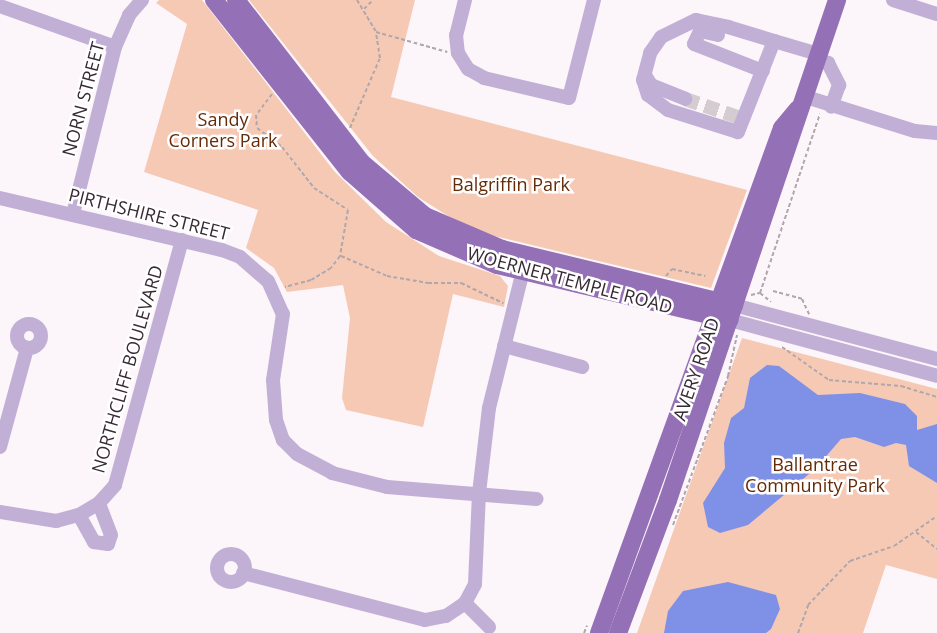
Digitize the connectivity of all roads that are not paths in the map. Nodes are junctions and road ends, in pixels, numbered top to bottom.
1 (142, 0) edge
2 (214, 0) edge
3 (236, 0) edge
4 (465, 0) edge
5 (594, 0) edge
6 (837, 0) edge
7 (893, 0) edge
8 (0, 6) edge
9 (937, 14) edge
10 (772, 45) junction
11 (115, 47) junction
12 (817, 56) junction
13 (763, 71) junction
14 (645, 74) junction
15 (686, 99) tunnel mouth
16 (800, 102) junction
17 (826, 110) junction
18 (937, 133) edge
19 (0, 198) edge
20 (73, 214) junction
21 (182, 240) junction
22 (523, 271) junction
23 (727, 307) junction
24 (504, 346) junction
25 (27, 348) dead end
26 (937, 358) edge
27 (582, 367) dead end
28 (937, 376) edge
29 (0, 447) edge
30 (479, 493) junction
31 (537, 499) dead end
32 (99, 504) junction
33 (0, 512) edge
34 (79, 515) junction
35 (243, 573) dead end
36 (465, 603) junction
37 (488, 627) dead end
38 (599, 633) edge
39 (618, 633) edge

1 - 11 street, NORN STREET
2 - 22 main road, WOERNER TEMPLE ROAD
3 - 23 main road, WOERNER TEMPLE ROAD
4 - 5 street
6 - 12 main road, AVERY ROAD
7 - 9 street
8 - 11 street
10 - 12 street
10 - 13 street
10 - 13 street
10 - 14 street
11 - 20 street, NORN STREET
12 - 16 main road, AVERY ROAD
12 - 17 street
13 - 14 street
14 - 15 street
16 - 17 street
16 - 23 main road, AVERY ROAD
17 - 18 street
19 - 20 street, PIRTHSHIRE STREET
20 - 21 street, PIRTHSHIRE STREET
21 - 30 street, PIRTHSHIRE STREET
21 - 32 street, NORTHCLIFF BOULEVARD
22 - 23 main road, WOERNER TEMPLE ROAD
22 - 24 street
23 - 26 street, WOERNER TEMPLE ROAD
23 - 28 street, WOERNER TEMPLE ROAD
23 - 38 main road, AVERY ROAD
23 - 39 main road, AVERY ROAD
24 - 27 street
24 - 30 street
25 - 29 street
30 - 31 street, PIRTHSHIRE STREET
30 - 36 street
32 - 34 street, NORTHCLIFF BOULEVARD
32 - 34 street
33 - 34 street, NORTHCLIFF BOULEVARD
35 - 36 street
36 - 37 street

